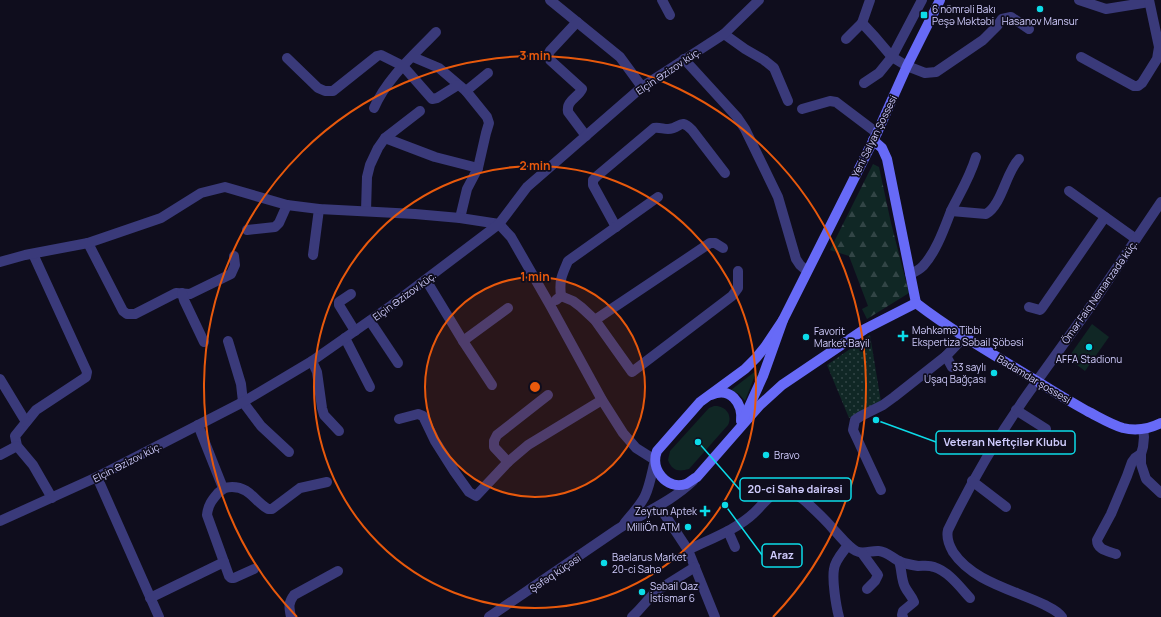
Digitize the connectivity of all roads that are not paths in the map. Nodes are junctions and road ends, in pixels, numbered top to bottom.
1 (550, 0) edge
2 (662, 0) edge
3 (759, 0) edge
4 (870, 0) edge
5 (922, 0) edge
6 (940, 0) edge
7 (1079, 0) edge
8 (1149, 1) edge
9 (670, 15) dead end
10 (577, 22) junction
11 (862, 23) junction
12 (1029, 29) dead end
13 (436, 32) dead end
14 (724, 34) junction
15 (846, 38) dead end
16 (413, 57) junction
17 (892, 57) junction
18 (1081, 57) dead end
19 (287, 58) dead end
20 (684, 60) junction
21 (1159, 61) edge
22 (403, 66) junction
23 (907, 66) junction
24 (488, 73) dead end
25 (864, 84) dead end
26 (642, 87) junction
27 (462, 88) junction
28 (788, 101) dead end
29 (374, 108) dead end
30 (802, 109) dead end
31 (420, 111) dead end
32 (586, 136) junction
33 (875, 137) junction
34 (385, 138) junction
35 (976, 157) dead end
36 (1019, 158) dead end
37 (478, 168) junction
38 (725, 173) dead end
39 (1069, 191) dead end
40 (658, 197) dead end
41 (1161, 202) edge
42 (287, 205) junction
43 (319, 209) junction
44 (366, 211) junction
45 (951, 211) junction
46 (1105, 217) junction
47 (460, 218) junction
48 (499, 224) junction
49 (616, 227) junction
50 (247, 230) dead end
51 (1136, 239) junction
52 (88, 243) junction
53 (723, 248) dead end
54 (33, 254) junction
55 (313, 255) dead end
56 (234, 256) dead end
57 (0, 262) edge
58 (738, 271) dead end
59 (807, 271) junction
60 (910, 274) junction
61 (426, 280) junction
62 (182, 293) junction
63 (350, 294) dead end
64 (561, 296) junction
65 (916, 303) junction
66 (550, 305) junction
67 (1029, 307) dead end
68 (508, 308) dead end
69 (595, 320) junction
70 (783, 320) junction
71 (370, 321) junction
72 (355, 331) junction
73 (964, 337) junction
74 (345, 338) junction
75 (228, 341) dead end
76 (463, 341) junction
77 (204, 342) dead end
78 (946, 356) junction
79 (312, 361) junction
80 (398, 363) dead end
81 (952, 367) dead end
82 (0, 379) edge
83 (1037, 381) junction
84 (492, 385) dead end
85 (370, 387) dead end
86 (548, 395) dead end
87 (705, 398) junction
88 (602, 400) junction
89 (243, 402) junction
90 (1016, 410) junction
91 (399, 419) dead end
92 (26, 422) junction
93 (1161, 423) edge
94 (198, 425) junction
95 (1046, 429) dead end
96 (1143, 429) junction
97 (339, 431) dead end
98 (737, 433) junction
99 (16, 446) junction
100 (289, 452) dead end
101 (1140, 454) junction
102 (0, 455) edge
103 (655, 460) junction
104 (508, 462) junction
105 (97, 477) junction
106 (697, 477) junction
107 (972, 481) junction
108 (327, 482) dead end
109 (223, 488) junction
110 (881, 490) dead end
111 (1161, 493) edge
112 (52, 498) junction
113 (658, 506) junction
114 (1006, 507) dead end
115 (0, 521) edge
116 (620, 528) junction
117 (728, 531) junction
118 (848, 545) junction
119 (735, 547) dead end
120 (688, 550) junction
121 (862, 553) junction
122 (1116, 554) dead end
123 (899, 561) junction
124 (224, 562) junction
125 (695, 567) junction
126 (254, 569) dead end
127 (338, 570) dead end
128 (867, 589) dead end
129 (150, 598) junction
130 (970, 598) dead end
131 (159, 617) edge
132 (291, 617) edge
133 (489, 617) edge
134 (632, 617) edge
135 (715, 617) edge
136 (838, 617) edge
137 (903, 617) edge
138 (1062, 617) edge

1 - 10 street
2 - 9 street
3 - 14 street, Elçin Əzizov küç.
4 - 11 street
5 - 17 street
6 - 23 main road, Yeni Salyan Şossesi
7 - 8 street
8 - 21 street
10 - 26 street
10 - 32 street
11 - 15 street
11 - 17 street
12 - 23 street
13 - 16 street
14 - 20 street, Elçin Əzizov küç.
14 - 28 street
16 - 22 street
16 - 27 street
17 - 23 street
17 - 25 street
18 - 21 street
19 - 22 street
20 - 26 street, Elçin Əzizov küç.
20 - 59 street
22 - 27 street
22 - 29 street
23 - 33 main road, Yeni Salyan Şossesi
24 - 27 street
26 - 32 street, Elçin Əzizov küç.
27 - 37 street
30 - 33 street
31 - 34 street
32 - 48 street, Elçin Əzizov küç.
33 - 59 main road, Yeni Salyan Şossesi
33 - 60 main road
34 - 37 street
34 - 44 street
35 - 45 street
36 - 45 street
37 - 47 street
38 - 49 street
39 - 46 street
40 - 49 street
41 - 51 street, Ömər Faiq Nemanzadə küç.
42 - 43 street
42 - 50 street
42 - 52 street
43 - 44 street
43 - 55 street
44 - 47 street
45 - 60 street
46 - 51 street
46 - 67 street
47 - 48 street
48 - 61 street, Elçin Əzizov küç.
48 - 66 street
49 - 64 street
51 - 83 street, Ömər Faiq Nemanzadə küç.
52 - 54 street
52 - 62 street
53 - 69 street
54 - 57 street
54 - 92 street
56 - 62 street
58 - 69 street
59 - 70 main road, Yeni Salyan Şossesi
60 - 65 main road
61 - 71 street, Elçin Əzizov küç.
61 - 76 street
62 - 77 street
63 - 72 street
64 - 66 street
64 - 69 street
65 - 73 main road, Badamdar şossesi
65 - 98 main road
66 - 88 street
68 - 76 street
70 - 87 main road
70 - 98 main road
71 - 72 street, Elçin Əzizov küç.
71 - 80 street
72 - 74 street, Elçin Əzizov küç.
73 - 78 street
73 - 83 main road, Badamdar şossesi
74 - 79 street, Elçin Əzizov küç.
74 - 85 street
75 - 89 street
76 - 84 street
78 - 81 street
78 - 110 street
79 - 89 street, Elçin Əzizov küç.
79 - 97 street
82 - 92 street
83 - 90 street, Ömər Faiq Nemanzadə küç.
83 - 96 main road, Badamdar şossesi
86 - 104 street
87 - 98 main road
87 - 103 main road
88 - 103 street
88 - 104 street
89 - 94 street, Elçin Əzizov küç.
89 - 100 street
90 - 95 street
90 - 107 street, Ömər Faiq Nemanzadə küç.
91 - 104 street
92 - 99 street
93 - 96 main road, Badamdar şossesi
94 - 105 street, Elçin Əzizov küç.
94 - 109 street
96 - 101 street
98 - 106 main road
99 - 102 street
99 - 112 street
101 - 111 street
101 - 122 street
103 - 106 main road
103 - 116 street
105 - 112 street, Elçin Əzizov küç.
105 - 129 street
106 - 113 street
107 - 114 street
107 - 138 street, Ömər Faiq Nemanzadə küç.
108 - 109 street
109 - 124 street
112 - 115 street, Elçin Əzizov küç.
113 - 116 street
113 - 120 street
116 - 133 street, Şəfəq küçəsi
117 - 118 street
117 - 119 street
117 - 120 street
118 - 121 street
118 - 136 street
120 - 125 street
121 - 123 street
121 - 128 street
123 - 130 street
123 - 137 street
124 - 126 street
124 - 129 street
125 - 134 street
125 - 135 street
127 - 132 street
129 - 131 street

